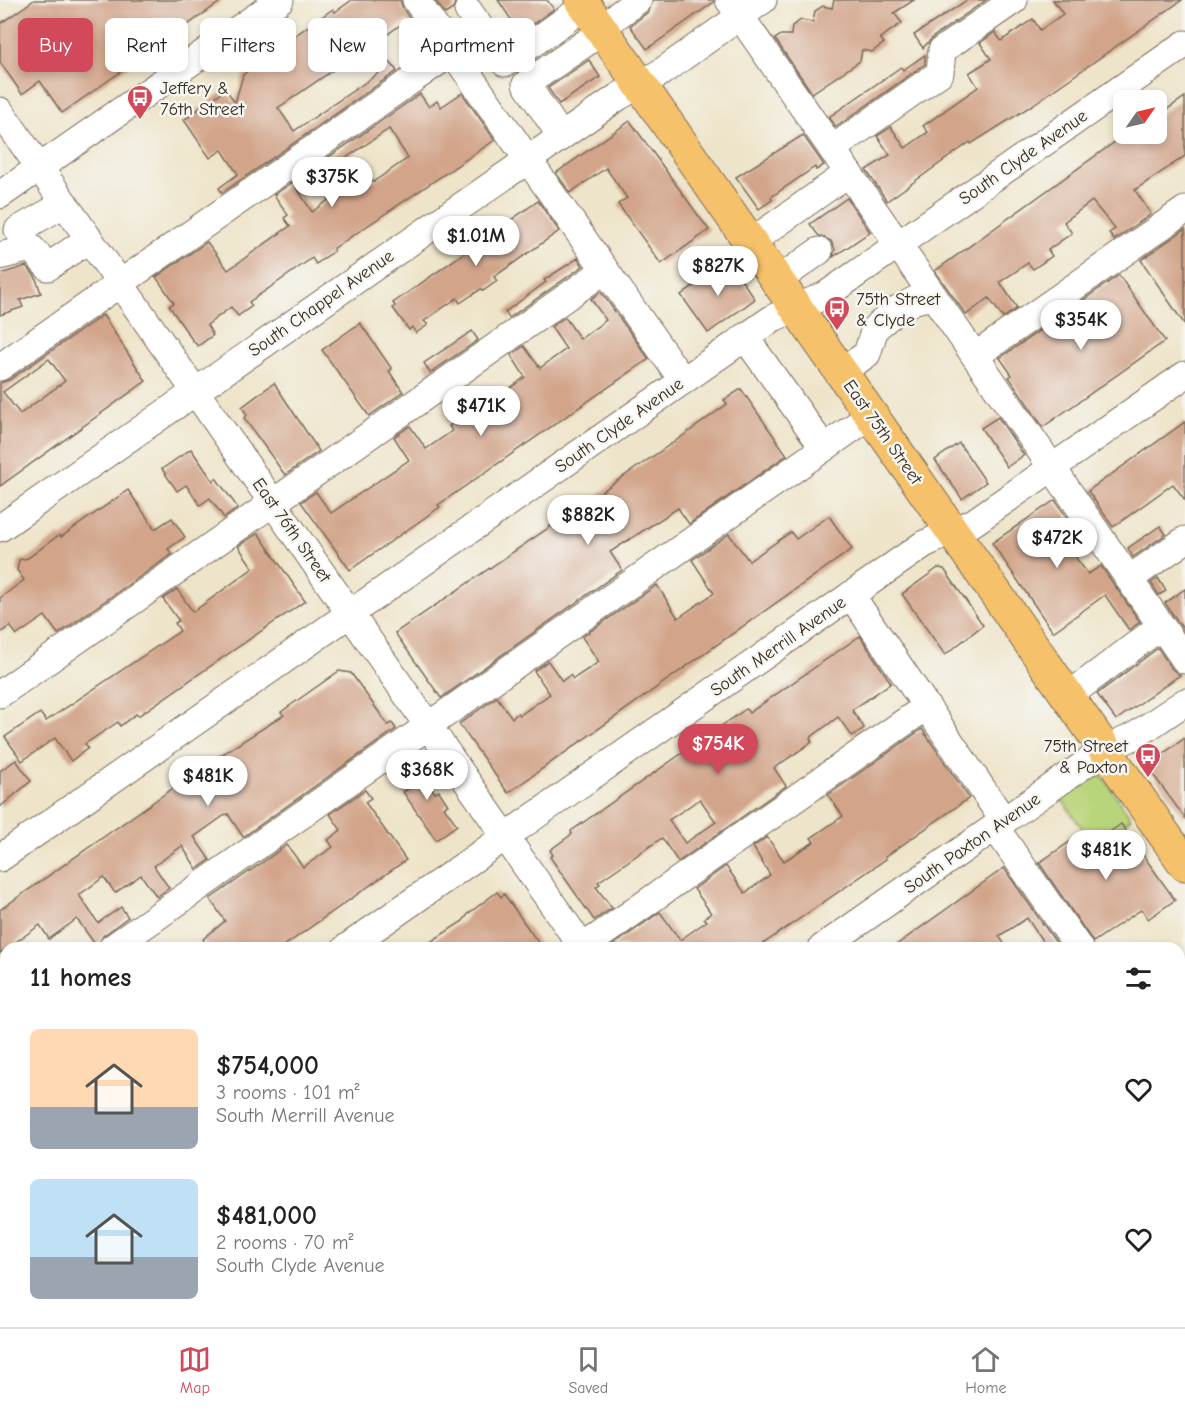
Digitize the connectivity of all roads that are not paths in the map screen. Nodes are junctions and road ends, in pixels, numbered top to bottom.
1 (280, 0) edge
2 (416, 0) edge
3 (639, 0) edge
4 (763, 0) edge
5 (1014, 0) edge
6 (735, 8) edge
7 (468, 10) dead end
8 (593, 16) edge
9 (428, 18) edge
10 (1185, 44) edge
11 (423, 72) edge
12 (466, 72) edge
13 (640, 84) junction
14 (0, 111) edge
15 (561, 136) junction
16 (832, 148) junction
17 (527, 159) junction
18 (39, 168) junction
19 (840, 179) dead end
20 (0, 195) edge
21 (64, 204) junction
22 (0, 206) edge
23 (1185, 210) edge
24 (24, 239) junction
25 (89, 239) junction
26 (751, 242) junction
27 (898, 245) junction
28 (819, 251) dead end
29 (0, 256) edge
30 (605, 270) junction
31 (777, 280) junction
32 (120, 284) junction
33 (933, 296) junction
34 (796, 308) junction
35 (745, 337) junction
36 (975, 356) junction
37 (0, 367) edge
38 (841, 372) junction
39 (1185, 375) edge
40 (683, 381) junction
41 (195, 392) junction
42 (871, 415) junction
43 (824, 448) junction
44 (1052, 468) junction
45 (273, 503) junction
46 (0, 528) edge
47 (952, 531) junction
48 (1185, 540) edge
49 (1129, 579) junction
50 (851, 595) junction
51 (350, 614) junction
52 (1161, 626) junction
53 (1185, 660) edge
54 (0, 694) edge
55 (1068, 696) junction
56 (1185, 702) edge
57 (926, 707) junction
58 (428, 726) junction
59 (1105, 750) junction
60 (999, 824) junction
61 (506, 837) junction
62 (0, 858) edge
63 (1185, 864) edge
64 (121, 942) edge
65 (355, 942) edge
66 (579, 942) edge
67 (592, 942) edge
68 (831, 942) edge
69 (1069, 942) edge

1 - 18 street
2 - 9 street
3 - 8 street
4 - 6 street, South Chappel Avenue
5 - 16 street
6 - 13 street, South Chappel Avenue
6 - 16 street
7 - 8 street
8 - 13 main road, East 75th Street
8 - 15 street
10 - 27 street, South Clyde Avenue
11 - 32 street
12 - 17 street
13 - 15 street, South Chappel Avenue
13 - 26 main road, East 75th Street
14 - 18 street, East 76th Street
15 - 17 street, South Chappel Avenue
16 - 27 street
17 - 30 street
17 - 41 street, South Chappel Avenue
18 - 20 street
18 - 21 street, East 76th Street
19 - 26 street
21 - 24 street
21 - 25 street, East 76th Street
22 - 24 street
23 - 36 street
24 - 25 street
24 - 29 street
25 - 32 street, East 76th Street
26 - 31 main road, East 75th Street
27 - 33 street
27 - 34 street, South Clyde Avenue
28 - 31 street
30 - 40 street
30 - 45 street
31 - 34 main road, East 75th Street
32 - 37 street
32 - 41 street, East 76th Street
33 - 36 street
33 - 38 street
34 - 35 street, South Clyde Avenue
34 - 38 main road, East 75th Street
35 - 40 street, South Clyde Avenue
35 - 43 street
36 - 44 street
38 - 42 main road, East 75th Street
39 - 44 street, South Merrill Avenue
40 - 51 street, South Clyde Avenue
41 - 45 street, East 76th Street
41 - 46 street, South Chappel Avenue
42 - 43 street
42 - 47 main road, East 75th Street
43 - 58 street
44 - 47 street, South Merrill Avenue
44 - 49 street
45 - 51 street, East 76th Street
45 - 54 street
47 - 50 street, South Merrill Avenue
47 - 55 main road, East 75th Street
48 - 49 street
49 - 52 street
50 - 57 street
50 - 61 street, South Merrill Avenue
51 - 58 street, East 76th Street
51 - 62 street, South Clyde Avenue
52 - 53 street
52 - 55 street
55 - 59 main road, East 75th Street
56 - 59 street, South Paxton Avenue
57 - 60 street
57 - 67 street
58 - 61 street, East 76th Street
58 - 64 street
59 - 60 street, South Paxton Avenue
59 - 63 main road, East 75th Street
60 - 68 street, South Paxton Avenue
60 - 69 street
61 - 65 street, South Merrill Avenue
61 - 66 street, East 76th Street

